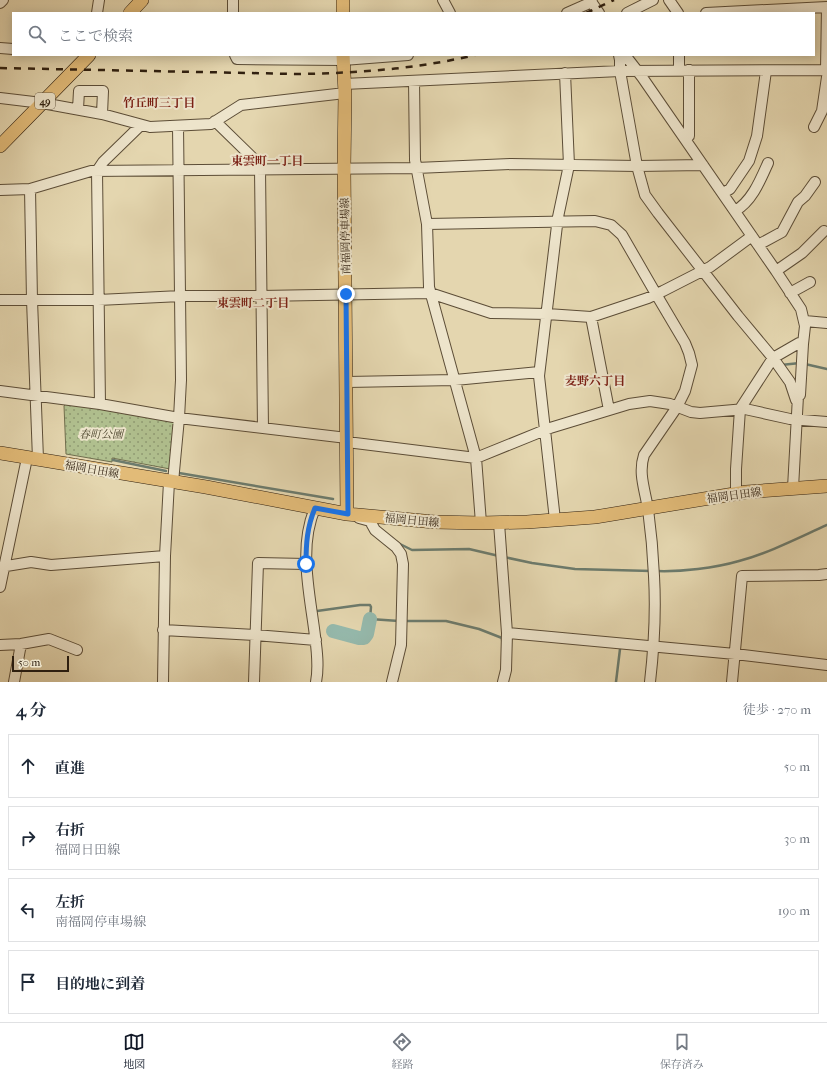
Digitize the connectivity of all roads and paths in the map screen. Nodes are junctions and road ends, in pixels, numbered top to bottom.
1 (3, 0) edge
2 (99, 0) edge
3 (142, 0) edge
4 (233, 0) edge
5 (343, 0) edge
6 (443, 0) edge
7 (653, 0) edge
8 (669, 0) edge
9 (591, 1) edge
10 (827, 2) edge
11 (0, 4) edge
12 (827, 7) edge
13 (97, 12) edge
14 (131, 12) edge
15 (233, 12) edge
16 (343, 12) edge
17 (449, 12) edge
18 (570, 12) edge
19 (598, 12) edge
20 (629, 12) edge
21 (677, 12) edge
22 (726, 12) edge
23 (0, 48) edge
24 (12, 49) edge
25 (88, 56) edge
26 (236, 56) edge
27 (376, 56) edge
28 (619, 56) edge
29 (626, 56) edge
30 (679, 56) edge
31 (343, 57) edge
32 (684, 70) junction
33 (620, 71) junction
34 (637, 71) junction
35 (766, 71) junction
36 (827, 72) edge
37 (565, 73) junction
38 (414, 81) junction
39 (345, 89) junction
40 (826, 92) edge
41 (0, 98) edge
42 (42, 103) junction
43 (78, 109) junction
44 (102, 114) junction
45 (215, 121) junction
46 (141, 124) junction
47 (178, 126) junction
48 (814, 127) dead end
49 (685, 139) junction
50 (0, 146) edge
51 (768, 163) dead end
52 (703, 165) junction
53 (569, 166) junction
54 (637, 166) junction
55 (344, 168) junction
56 (416, 168) junction
57 (260, 169) junction
58 (179, 170) junction
59 (97, 171) junction
60 (815, 182) dead end
61 (30, 189) junction
62 (0, 190) edge
63 (722, 193) junction
64 (735, 211) junction
65 (558, 223) junction
66 (427, 224) junction
67 (824, 231) dead end
68 (752, 236) junction
69 (758, 245) junction
70 (703, 270) junction
71 (776, 271) junction
72 (810, 282) dead end
73 (430, 293) junction
74 (790, 293) junction
75 (346, 294) junction
76 (656, 294) junction
77 (181, 296) junction
78 (262, 296) junction
79 (0, 300) edge
80 (32, 300) junction
81 (98, 300) junction
82 (547, 314) junction
83 (592, 317) junction
84 (805, 321) junction
85 (827, 323) edge
86 (803, 344) junction
87 (773, 358) junction
88 (539, 372) junction
89 (455, 380) junction
90 (347, 382) junction
91 (0, 391) edge
92 (35, 396) junction
93 (798, 396) junction
94 (100, 404) junction
95 (677, 407) junction
96 (740, 409) junction
97 (609, 410) junction
98 (179, 418) junction
99 (796, 419) junction
100 (827, 422) edge
101 (263, 428) junction
102 (545, 431) junction
103 (347, 440) junction
104 (0, 453) edge
105 (33, 458) junction
106 (476, 458) junction
107 (171, 482) junction
108 (827, 486) edge
109 (793, 488) junction
110 (736, 494) junction
111 (315, 508) junction
112 (648, 508) junction
113 (348, 514) junction
114 (555, 520) junction
115 (481, 523) junction
116 (499, 523) junction
117 (165, 556) junction
118 (306, 564) junction
119 (2, 567) edge
120 (827, 574) edge
121 (0, 586) edge
122 (163, 630) junction
123 (507, 633) junction
124 (255, 634) junction
125 (316, 640) junction
126 (21, 644) junction
127 (0, 645) edge
128 (654, 648) junction
129 (77, 650) dead end
130 (735, 654) junction
131 (827, 666) edge
132 (14, 682) edge
133 (163, 682) edge
134 (254, 682) edge
135 (316, 682) edge
136 (392, 682) edge
137 (503, 682) edge
138 (650, 682) edge
139 (732, 682) edge

1 - 11 street
2 - 13 street
3 - 14 main road
4 - 15 street
5 - 16 main road
6 - 17 street
7 - 20 street
8 - 21 street
9 - 18 street
9 - 19 street
10 - 12 street
12 - 22 street
12 - 36 street
23 - 24 street
25 - 42 main road, 49
26 - 31 street
27 - 31 street
28 - 33 street
29 - 34 street
30 - 32 street
31 - 39 main road, 南福岡停車場線
32 - 34 street
32 - 35 street
32 - 49 street
33 - 34 street
33 - 37 street
33 - 54 street
34 - 49 street
35 - 36 street
35 - 63 street
36 - 40 street
37 - 38 street
37 - 53 street
38 - 39 street
38 - 56 street
39 - 45 street
39 - 55 main road, 南福岡停車場線
40 - 48 street
41 - 42 street
42 - 43 street
42 - 50 main road, 49
43 - 44 street
43 - 44 street
44 - 46 street
45 - 47 street
45 - 57 street
46 - 47 street
46 - 59 street
47 - 58 street
49 - 52 street
51 - 64 street
52 - 54 street
52 - 63 street
53 - 54 street
53 - 56 street
53 - 65 street
54 - 70 street
55 - 56 street
55 - 57 street
55 - 75 main road, 南福岡停車場線
56 - 66 street
57 - 58 street
57 - 78 street
58 - 59 street
58 - 77 street
59 - 61 street
59 - 81 street
60 - 69 street
61 - 62 street
61 - 80 street
63 - 64 street
64 - 68 street
65 - 66 street
65 - 76 street
65 - 82 street
66 - 73 street
67 - 71 street
68 - 69 street
68 - 70 street
69 - 71 street
70 - 76 street
70 - 87 street
71 - 74 street
72 - 74 street
73 - 75 street
73 - 82 street
73 - 89 street
74 - 84 street
75 - 78 street
75 - 90 main road, 南福岡停車場線
76 - 83 street
76 - 95 street
77 - 78 street
77 - 81 street
77 - 98 street
78 - 101 street
79 - 80 street
80 - 81 street
80 - 92 street
81 - 94 street
82 - 83 street
82 - 88 street
83 - 97 street
84 - 85 street
84 - 86 street
86 - 87 street
86 - 93 street
87 - 93 street
87 - 96 street
88 - 89 street
88 - 102 street
89 - 90 street
89 - 106 street
90 - 103 main road, 南福岡停車場線
91 - 92 street
92 - 94 street
92 - 105 street
93 - 99 street
94 - 98 street
95 - 96 street
95 - 97 street
95 - 112 street
96 - 99 street
96 - 110 street
97 - 102 street
98 - 101 street
98 - 107 street
99 - 100 street
99 - 109 street
101 - 103 street
102 - 106 street
102 - 114 street
103 - 106 street
103 - 113 main road, 南福岡停車場線
104 - 105 main road, 福岡日田線
105 - 107 main road, 福岡日田線
105 - 119 street
106 - 115 street
107 - 111 main road, 福岡日田線
107 - 117 street
108 - 109 main road, 福岡日田線
109 - 110 main road, 福岡日田線
110 - 112 main road, 福岡日田線
111 - 113 main road, 福岡日田線
111 - 118 street
112 - 114 main road, 福岡日田線
112 - 128 street
113 - 115 main road, 福岡日田線
113 - 136 street
114 - 116 main road, 福岡日田線
115 - 116 main road, 福岡日田線
116 - 123 street
117 - 119 street
117 - 122 street
118 - 124 street
118 - 125 street
119 - 121 street
120 - 130 street
122 - 124 street
122 - 133 street
123 - 128 street
123 - 137 street
124 - 125 street
124 - 134 street
125 - 135 street
126 - 127 street
126 - 129 street
126 - 132 street
128 - 130 street
128 - 138 street
130 - 131 street
130 - 139 street

